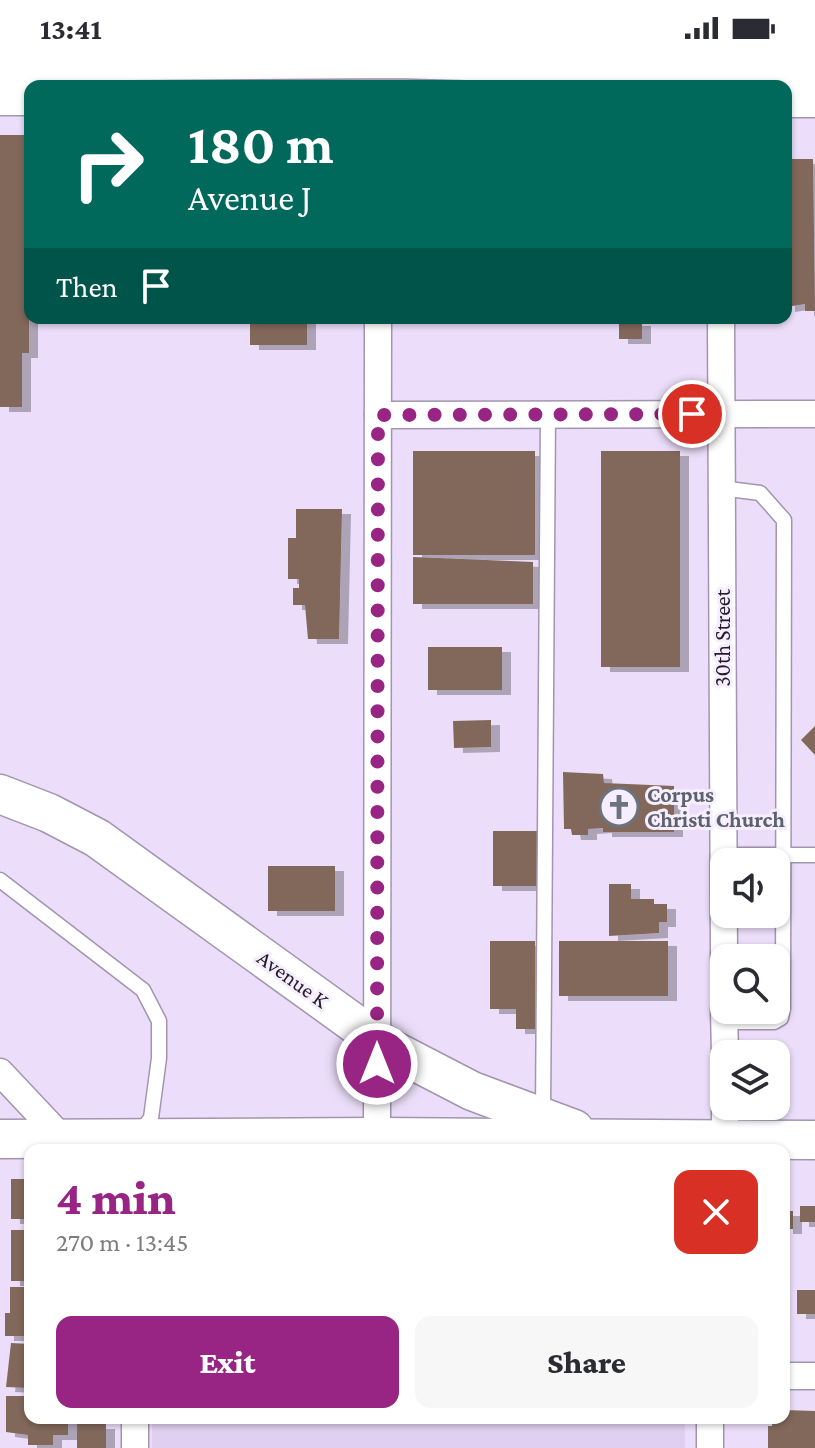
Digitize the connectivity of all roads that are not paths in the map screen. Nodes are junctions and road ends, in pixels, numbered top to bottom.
1 (443, 56) edge
2 (0, 62) edge
3 (737, 69) junction
4 (815, 71) edge
5 (0, 96) edge
6 (24, 96) edge
7 (792, 98) edge
8 (815, 98) edge
9 (378, 324) edge
10 (721, 324) edge
11 (720, 414) junction
12 (815, 414) edge
13 (378, 415) junction
14 (548, 415) junction
15 (721, 488) junction
16 (0, 794) edge
17 (723, 848) edge
18 (783, 848) edge
19 (790, 855) edge
20 (815, 855) edge
21 (0, 880) edge
22 (377, 1040) junction
23 (0, 1072) edge
24 (543, 1117) junction
25 (724, 1132) edge
26 (377, 1137) junction
27 (599, 1138) junction
28 (0, 1139) edge
29 (63, 1139) junction
30 (815, 1140) edge
31 (123, 1144) edge
32 (136, 1144) edge
33 (165, 1144) edge
34 (790, 1376) edge
35 (815, 1376) edge
36 (135, 1424) edge
37 (710, 1424) edge
38 (135, 1448) edge
39 (710, 1448) edge

1 - 3 street
2 - 3 street
3 - 4 street
5 - 6 street
7 - 8 street
9 - 13 street
10 - 11 street, 30th Street
11 - 12 street
11 - 14 street
11 - 15 street, 30th Street
13 - 14 street
13 - 22 street
14 - 24 lane
15 - 17 street, 30th Street
15 - 18 lane
16 - 22 street, Avenue K
19 - 20 lane
21 - 32 lane
22 - 24 street, Avenue K
22 - 26 street
23 - 29 street
24 - 27 street, Avenue K
25 - 27 street
25 - 30 street
26 - 27 street
26 - 33 street
28 - 29 street
29 - 31 street
34 - 35 street
36 - 38 street
37 - 39 street

